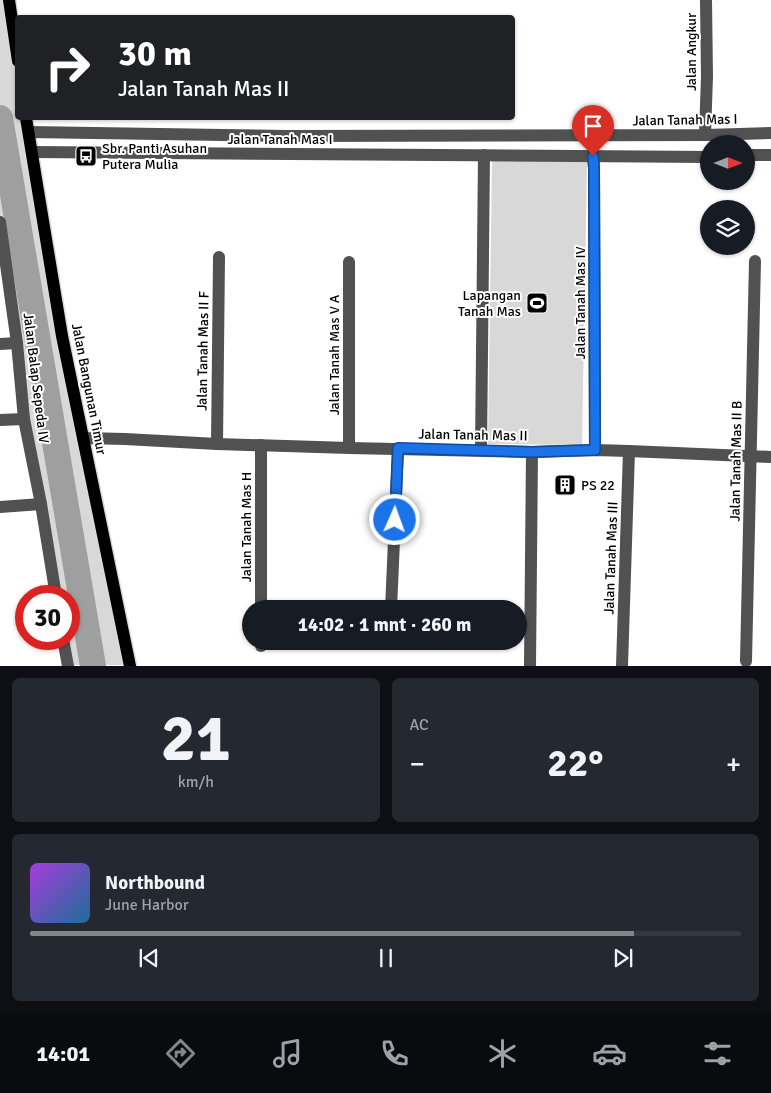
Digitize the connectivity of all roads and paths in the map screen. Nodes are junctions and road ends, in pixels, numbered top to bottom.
1 (9, 0) edge
2 (706, 0) edge
3 (15, 41) edge
4 (26, 120) edge
5 (29, 132) junction
6 (771, 134) edge
7 (700, 135) edge
8 (705, 135) joint
9 (32, 152) junction
10 (484, 155) junction
11 (771, 155) edge
12 (593, 156) junction
13 (755, 156) edge
14 (700, 157) edge
15 (0, 222) edge
16 (219, 257) dead end
17 (754, 261) dead end
18 (349, 262) dead end
19 (3, 267) edge
20 (0, 344) edge
21 (17, 344) junction
22 (24, 419) junction
23 (0, 420) edge
24 (83, 438) junction
25 (217, 444) junction
26 (261, 445) junction
27 (349, 448) junction
28 (398, 448) junction
29 (481, 450) junction
30 (595, 450) junction
31 (629, 451) junction
32 (532, 452) junction
33 (751, 457) junction
34 (771, 457) edge
35 (41, 504) junction
36 (0, 507) edge
37 (54, 585) edge
38 (261, 600) edge
39 (391, 600) edge
40 (65, 650) edge
41 (746, 661) dead end
42 (68, 666) edge
43 (130, 666) edge
44 (530, 666) edge
45 (622, 666) edge

1 - 3 main road
2 - 8 street, Jalan Angkur
4 - 5 main road, Jalan Bangunan Timur
5 - 7 street, Jalan Tanah Mas I
5 - 9 main road, Jalan Bangunan Timur
6 - 8 street, Jalan Tanah Mas I
9 - 10 street, Jalan Tanah Mas I
9 - 24 main road, Jalan Bangunan Timur
10 - 12 street, Jalan Tanah Mas I
10 - 29 street
11 - 13 street
12 - 14 street, Jalan Tanah Mas I
12 - 30 street, Jalan Tanah Mas IV
15 - 19 street, Jalan Balap Sepeda IV
16 - 25 street, Jalan Tanah Mas II F
17 - 33 street, Jalan Tanah Mas II B
18 - 27 street, Jalan Tanah Mas V A
19 - 21 street, Jalan Balap Sepeda IV
20 - 21 street
21 - 22 street, Jalan Balap Sepeda IV
22 - 23 street
22 - 35 street, Jalan Balap Sepeda IV
24 - 25 street, Jalan Tanah Mas II
24 - 43 main road, Jalan Bangunan Timur
25 - 26 street, Jalan Tanah Mas II
26 - 27 street, Jalan Tanah Mas II
26 - 38 street, Jalan Tanah Mas H
27 - 28 street, Jalan Tanah Mas II
28 - 29 street, Jalan Tanah Mas II
28 - 39 street
29 - 32 street, Jalan Tanah Mas II
30 - 31 street, Jalan Tanah Mas II
30 - 32 street, Jalan Tanah Mas II
31 - 33 street, Jalan Tanah Mas II
31 - 45 street, Jalan Tanah Mas III
32 - 44 street
33 - 34 street, Jalan Tanah Mas II
33 - 41 street, Jalan Tanah Mas II B
35 - 36 street
35 - 37 street, Jalan Balap Sepeda IV
40 - 42 street

